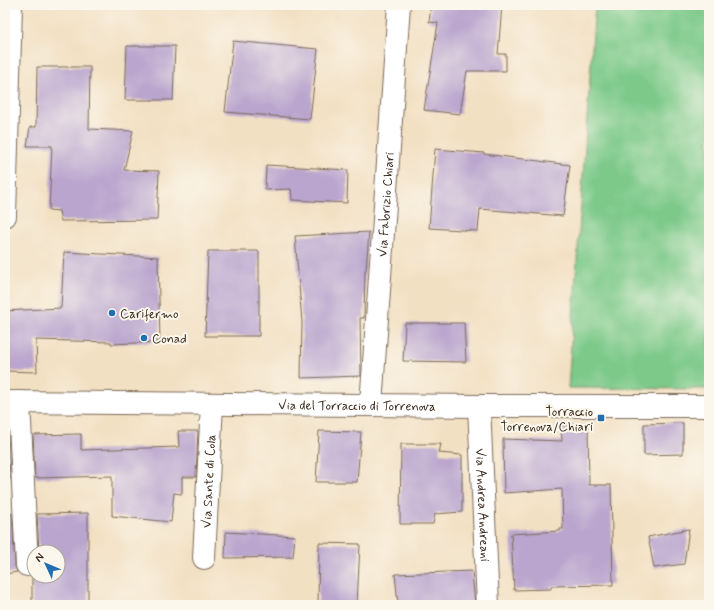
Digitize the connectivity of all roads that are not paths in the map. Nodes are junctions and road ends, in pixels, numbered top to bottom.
1 (11, 5) edge
2 (399, 5) edge
3 (5, 216) edge
4 (12, 402) edge
5 (212, 404) junction
6 (371, 405) junction
7 (478, 406) junction
8 (709, 406) edge
9 (26, 553) edge
10 (204, 558) dead end
11 (488, 605) edge

1 - 3 street
2 - 6 street, Via Fabrizio Chiari
4 - 5 street, Via del Torraccio di Torrenova
4 - 9 street
5 - 6 street, Via del Torraccio di Torrenova
5 - 10 street, Via Sante di Cola
6 - 7 street, Via del Torraccio di Torrenova
7 - 8 street, Via del Torraccio di Torrenova
7 - 11 street, Via Andrea Andreani

